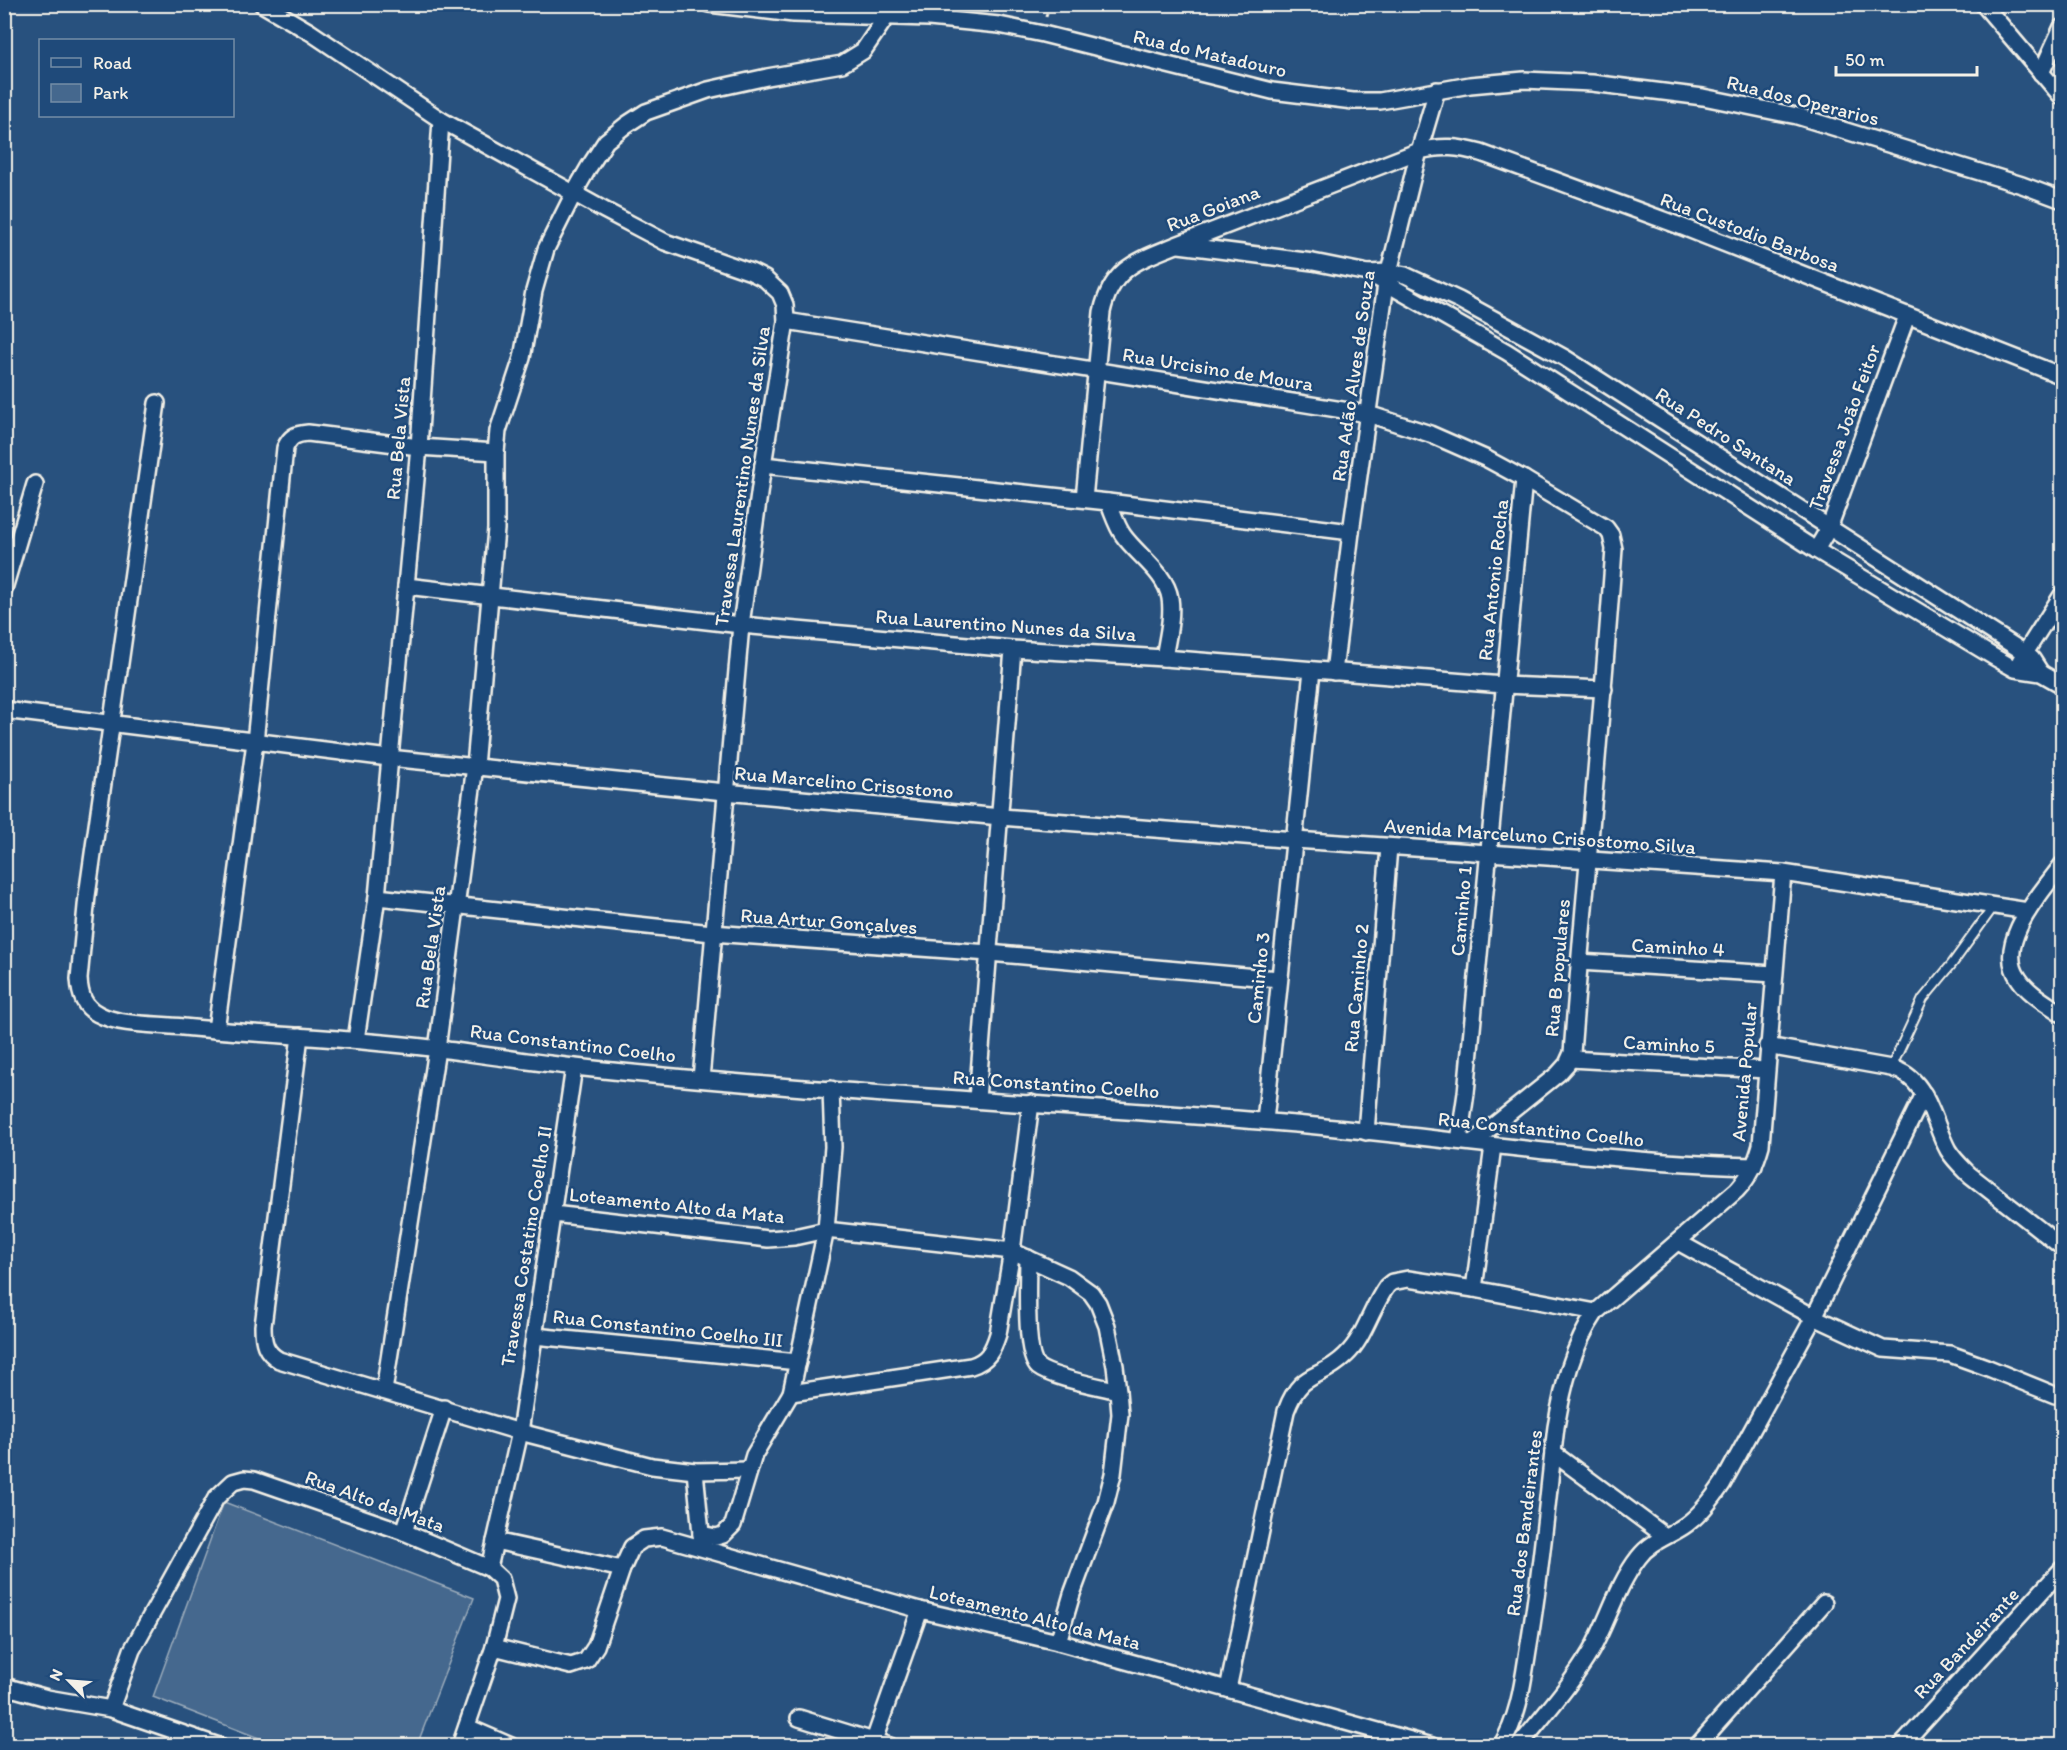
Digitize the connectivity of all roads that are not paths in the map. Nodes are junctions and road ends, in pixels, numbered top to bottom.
1 (262, 4) edge
2 (709, 4) edge
3 (1983, 4) edge
4 (725, 5) edge
5 (887, 16) junction
6 (2062, 27) edge
7 (2041, 73) junction
8 (1524, 80) joint
9 (1437, 90) junction
10 (2062, 98) edge
11 (441, 120) junction
12 (1419, 151) junction
13 (573, 193) junction
14 (2062, 200) edge
15 (1176, 245) junction
16 (1387, 278) junction
17 (1907, 316) junction
18 (786, 321) junction
19 (1096, 371) junction
20 (2062, 376) edge
21 (157, 403) dead end
22 (1368, 414) junction
23 (419, 447) junction
24 (496, 452) junction
25 (763, 465) junction
26 (1524, 479) junction
27 (35, 484) dead end
28 (1084, 499) junction
29 (1108, 502) junction
30 (1829, 528) junction
31 (1351, 532) junction
32 (1613, 541) joint
33 (1816, 550) junction
34 (406, 586) junction
35 (4, 589) edge
36 (490, 596) junction
37 (2062, 596) edge
38 (741, 625) junction
39 (1013, 649) junction
40 (2025, 653) junction
41 (1164, 658) junction
42 (2015, 669) junction
43 (1312, 670) junction
44 (1334, 672) junction
45 (2041, 673) junction
46 (1503, 685) junction
47 (2062, 685) edge
48 (1604, 689) junction
49 (4, 710) edge
50 (113, 725) junction
51 (255, 742) junction
52 (389, 758) junction
53 (475, 766) junction
54 (725, 792) junction
55 (1001, 817) junction
56 (1295, 840) junction
57 (1389, 847) junction
58 (1488, 853) junction
59 (1587, 860) junction
60 (2062, 865) edge
61 (1783, 873) junction
62 (377, 897) junction
63 (457, 906) junction
64 (1994, 906) junction
65 (2028, 911) junction
66 (712, 933) junction
67 (989, 953) junction
68 (1579, 962) junction
69 (1774, 974) junction
70 (1279, 979) junction
71 (2062, 1014) edge
72 (216, 1030) junction
73 (300, 1036) junction
74 (356, 1040) junction
75 (1767, 1046) junction
76 (437, 1049) junction
77 (1570, 1059) junction
78 (574, 1067) junction
79 (1891, 1068) junction
80 (1766, 1070) junction
81 (701, 1079) junction
82 (831, 1089) junction
83 (1924, 1094) junction
84 (977, 1100) junction
85 (1031, 1103) junction
86 (1265, 1121) junction
87 (1366, 1132) junction
88 (1466, 1142) junction
89 (1493, 1146) junction
90 (1754, 1167) junction
91 (553, 1214) junction
92 (826, 1230) junction
93 (1678, 1242) junction
94 (2062, 1247) edge
95 (1012, 1251) junction
96 (1028, 1258) junction
97 (1474, 1289) junction
98 (1596, 1312) junction
99 (1814, 1317) junction
100 (534, 1336) junction
101 (798, 1362) junction
102 (384, 1391) junction
103 (1118, 1391) junction
104 (791, 1393) junction
105 (2055, 1395) dead end
106 (444, 1408) junction
107 (520, 1432) junction
108 (1553, 1453) junction
109 (749, 1470) junction
110 (695, 1471) junction
111 (404, 1532) junction
112 (1665, 1536) junction
113 (495, 1540) junction
114 (701, 1541) junction
115 (489, 1568) junction
116 (622, 1569) junction
117 (2062, 1569) edge
118 (1824, 1603) dead end
119 (920, 1610) junction
120 (1058, 1642) junction
121 (494, 1647) junction
122 (4, 1686) edge
123 (1228, 1689) junction
124 (111, 1709) junction
125 (800, 1718) dead end
126 (466, 1727) junction
127 (873, 1743) edge
128 (1505, 1744) edge
129 (219, 1746) edge
130 (460, 1746) edge
131 (511, 1746) edge
132 (890, 1746) edge
133 (1432, 1746) edge
134 (1519, 1746) edge
135 (1697, 1746) edge
136 (1901, 1746) edge

1 - 11 street, Travessa Laurentino Nunes da Silva
2 - 4 street, Rua do Matadouro
3 - 7 street
4 - 5 street, Rua do Matadouro
5 - 9 street, Rua do Matadouro
5 - 13 street, Rua Bela Vista
6 - 7 street
7 - 10 street
8 - 9 street, Rua do Matadouro
8 - 14 street, Rua dos Operarios
9 - 12 street, Rua Adão Alves de Souza
11 - 13 street, Travessa Laurentino Nunes da Silva
11 - 23 street, Rua Bela Vista
12 - 15 street, Rua Goiana
12 - 16 street, Rua Adão Alves de Souza
12 - 17 street, Rua Custodio Barbosa
13 - 18 street, Travessa Laurentino Nunes da Silva
13 - 24 street, Rua Bela Vista
15 - 16 street, Rua Pedro Santana
15 - 19 street, Rua Goiana
16 - 22 street, Rua Adão Alves de Souza
16 - 30 street, Rua Pedro Santana
16 - 33 street, Rua Pedro Santana
17 - 20 street, Rua Custodio Barbosa
17 - 30 street, Travessa João Feitor
18 - 19 street
18 - 25 street, Travessa Laurentino Nunes da Silva
19 - 22 street, Rua Urcisino de Moura
19 - 28 street, Rua Goiana
21 - 50 street, Rua Constantino Coelho
22 - 26 street, Rua Urcisino de Moura
22 - 31 street, Rua Adão Alves de Souza
23 - 24 street
23 - 34 street, Rua Bela Vista
23 - 51 street
24 - 36 street, Rua Bela Vista
25 - 28 street
25 - 38 street, Travessa Laurentino Nunes da Silva
26 - 32 street, Rua Urcisino de Moura
26 - 46 street, Rua Antonio Rocha
27 - 35 street
28 - 29 street
29 - 31 street
29 - 41 street
30 - 33 street, Travessa João Feitor
30 - 40 street, Rua Pedro Santana
31 - 44 street, Rua Adão Alves de Souza
32 - 48 street, Rua B populares
33 - 42 street, Rua Pedro Santana
34 - 36 street, Rua Laurentino Nunes da Silva
34 - 52 street, Rua Bela Vista
36 - 38 street, Rua Laurentino Nunes da Silva
36 - 53 street, Rua Bela Vista
37 - 40 street
38 - 39 street, Rua Laurentino Nunes da Silva
38 - 54 street, Travessa Laurentino Nunes da Silva
39 - 41 street, Rua Laurentino Nunes da Silva
39 - 55 street
40 - 42 street
40 - 45 street, Rua Pedro Santana
41 - 43 street, Rua Laurentino Nunes da Silva
42 - 45 street, Rua Pedro Santana
43 - 44 street, Rua Laurentino Nunes da Silva
43 - 56 street, Caminho 3
44 - 46 street, Rua Laurentino Nunes da Silva
45 - 47 street, Rua Pedro Santana
46 - 48 street, Rua Laurentino Nunes da Silva
46 - 58 street, Caminho 1
48 - 59 street, Rua B populares
49 - 50 street
50 - 51 street
50 - 72 street, Rua Constantino Coelho
51 - 52 street
51 - 72 street
52 - 53 street, Rua Marcelino Crisostono
52 - 62 street, Rua Bela Vista
53 - 54 street, Rua Marcelino Crisostono
53 - 63 street, Rua Bela Vista
54 - 55 street, Rua Marcelino Crisostono
54 - 66 street, Travessa Laurentino Nunes da Silva
55 - 56 street, Rua Marcelino Crisostono
55 - 67 street
56 - 57 street, Avenida Marceluno Crisostomo Silva
56 - 70 street, Caminho 3
57 - 58 street, Avenida Marceluno Crisostomo Silva
57 - 87 street, Rua Caminho 2
58 - 59 street, Avenida Marceluno Crisostomo Silva
58 - 88 street, Caminho 1
59 - 61 street, Avenida Marceluno Crisostomo Silva
59 - 68 street, Rua B populares
60 - 65 street
61 - 64 street, Avenida Marceluno Crisostomo Silva
61 - 69 street, Avenida Popular
62 - 63 street, Rua Artur Gonçalves
62 - 74 street, Rua Bela Vista
63 - 66 street, Rua Artur Gonçalves
63 - 76 street, Rua Bela Vista
64 - 65 street, Avenida Marceluno Crisostomo Silva
64 - 79 lane
65 - 71 street
66 - 67 street, Rua Artur Gonçalves
66 - 81 street, Travessa Laurentino Nunes da Silva
67 - 70 street, Rua Artur Gonçalves
67 - 84 street
68 - 69 street, Caminho 4
68 - 77 street, Rua B populares
69 - 75 street, Avenida Popular
70 - 86 street, Caminho 3
72 - 73 street, Rua Constantino Coelho
73 - 74 street, Rua Constantino Coelho
73 - 102 street
74 - 76 street, Rua Constantino Coelho
75 - 79 street
75 - 80 street, Avenida Popular
76 - 78 street, Rua Constantino Coelho
76 - 102 street, Rua Bela Vista
77 - 80 street, Caminho 5
77 - 88 street, Rua B populares
78 - 81 street, Rua Constantino Coelho
78 - 91 street, Travessa Costatino Coelho II
79 - 83 street
80 - 90 street, Avenida Popular
81 - 82 street, Rua Constantino Coelho
82 - 84 street, Rua Constantino Coelho
82 - 92 street
83 - 94 street
83 - 99 street
84 - 85 street, Rua Constantino Coelho
85 - 86 street, Rua Constantino Coelho
85 - 95 street
86 - 87 street, Rua Constantino Coelho
87 - 88 street, Rua Constantino Coelho
88 - 89 street, Rua Constantino Coelho
89 - 90 street, Rua Constantino Coelho
89 - 97 street
90 - 93 street, Avenida Popular
91 - 92 street, Loteamento Alto da Mata
91 - 100 street, Travessa Costatino Coelho II
92 - 95 street, Loteamento Alto da Mata
92 - 101 street
93 - 98 street, Avenida Popular
93 - 99 street
95 - 96 street, Loteamento Alto da Mata
95 - 104 street
96 - 103 street, Loteamento Alto da Mata
96 - 103 street
97 - 98 street
97 - 123 street
98 - 108 street, Rua dos Bandeirantes
99 - 105 street
99 - 112 street
100 - 101 street, Rua Constantino Coelho III
100 - 107 street, Travessa Costatino Coelho II
101 - 104 street
102 - 106 street
103 - 120 street, Loteamento Alto da Mata
104 - 109 street
106 - 107 street
106 - 111 street
107 - 110 street
107 - 113 street, Travessa Costatino Coelho II
108 - 112 street
108 - 128 street, Rua dos Bandeirantes
109 - 110 street
109 - 114 street
110 - 114 street
111 - 115 street, Rua Alto da Mata
111 - 124 street, Rua Alto da Mata
112 - 134 street
113 - 115 street, Travessa Costatino Coelho II
113 - 116 street
114 - 116 street
114 - 119 street, Loteamento Alto da Mata
115 - 121 street
116 - 121 street
117 - 136 street, Rua Bandeirante
118 - 135 street
119 - 120 street, Loteamento Alto da Mata
119 - 127 street
120 - 123 street, Loteamento Alto da Mata
121 - 126 street
122 - 124 street
123 - 133 street, Loteamento Alto da Mata
124 - 129 street
125 - 127 street
126 - 130 street
126 - 131 street
127 - 132 street

